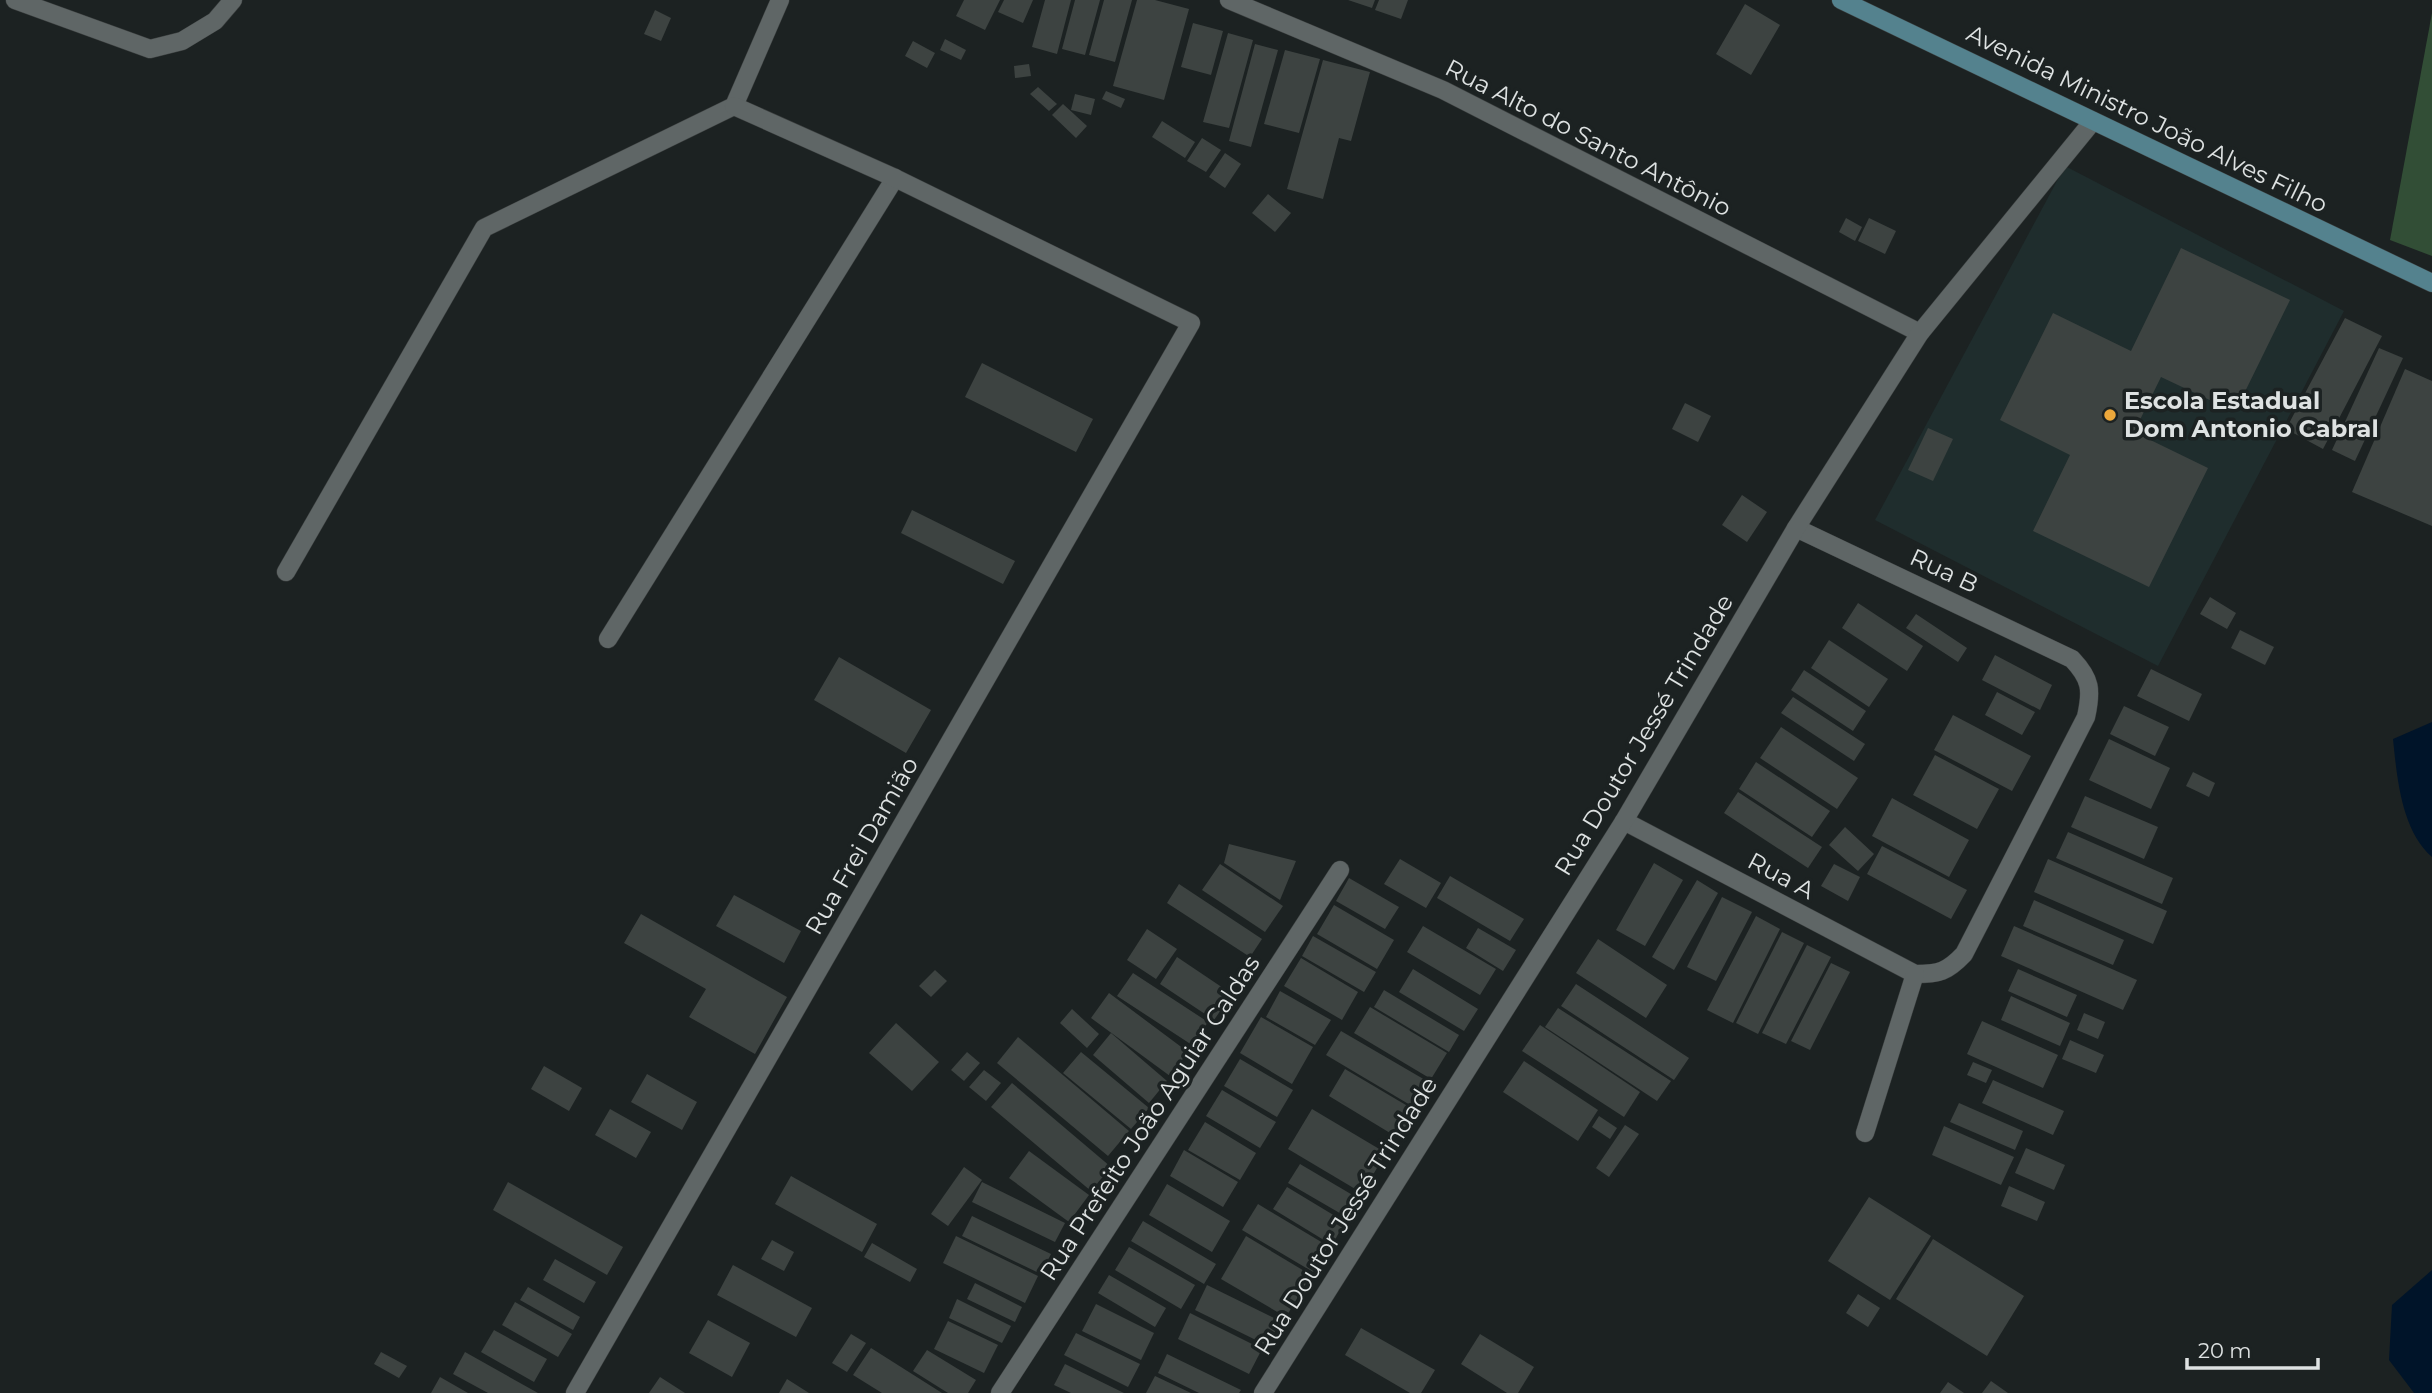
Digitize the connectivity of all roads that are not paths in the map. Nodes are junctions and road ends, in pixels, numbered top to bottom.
1 (15, 0) edge
2 (233, 0) edge
3 (780, 0) edge
4 (1228, 0) edge
5 (1841, 0) edge
6 (734, 106) junction
7 (2093, 121) junction
8 (895, 178) junction
9 (2432, 283) edge
10 (1920, 333) junction
11 (1796, 528) junction
12 (286, 572) dead end
13 (608, 639) dead end
14 (1623, 821) junction
15 (1340, 870) dead end
16 (1915, 974) junction
17 (1865, 1133) dead end
18 (575, 1393) edge
19 (1000, 1393) edge
20 (1263, 1393) edge

1 - 2 street
3 - 6 street
4 - 10 street, Rua Alto do Santo Antônio
5 - 7 main road, Avenida Ministro João Alves Filho
6 - 8 street
6 - 12 street
7 - 9 main road, Avenida Ministro João Alves Filho
7 - 10 street, Rua Doutor Jessé Trindade
8 - 13 street
8 - 18 street, Rua Frei Damião
10 - 11 street, Rua Doutor Jessé Trindade
11 - 14 street, Rua Doutor Jessé Trindade
11 - 16 street, Rua B
14 - 16 street, Rua A
14 - 20 street, Rua Doutor Jessé Trindade
15 - 19 street, Rua Prefeito João Aguiar Caldas
16 - 17 street

